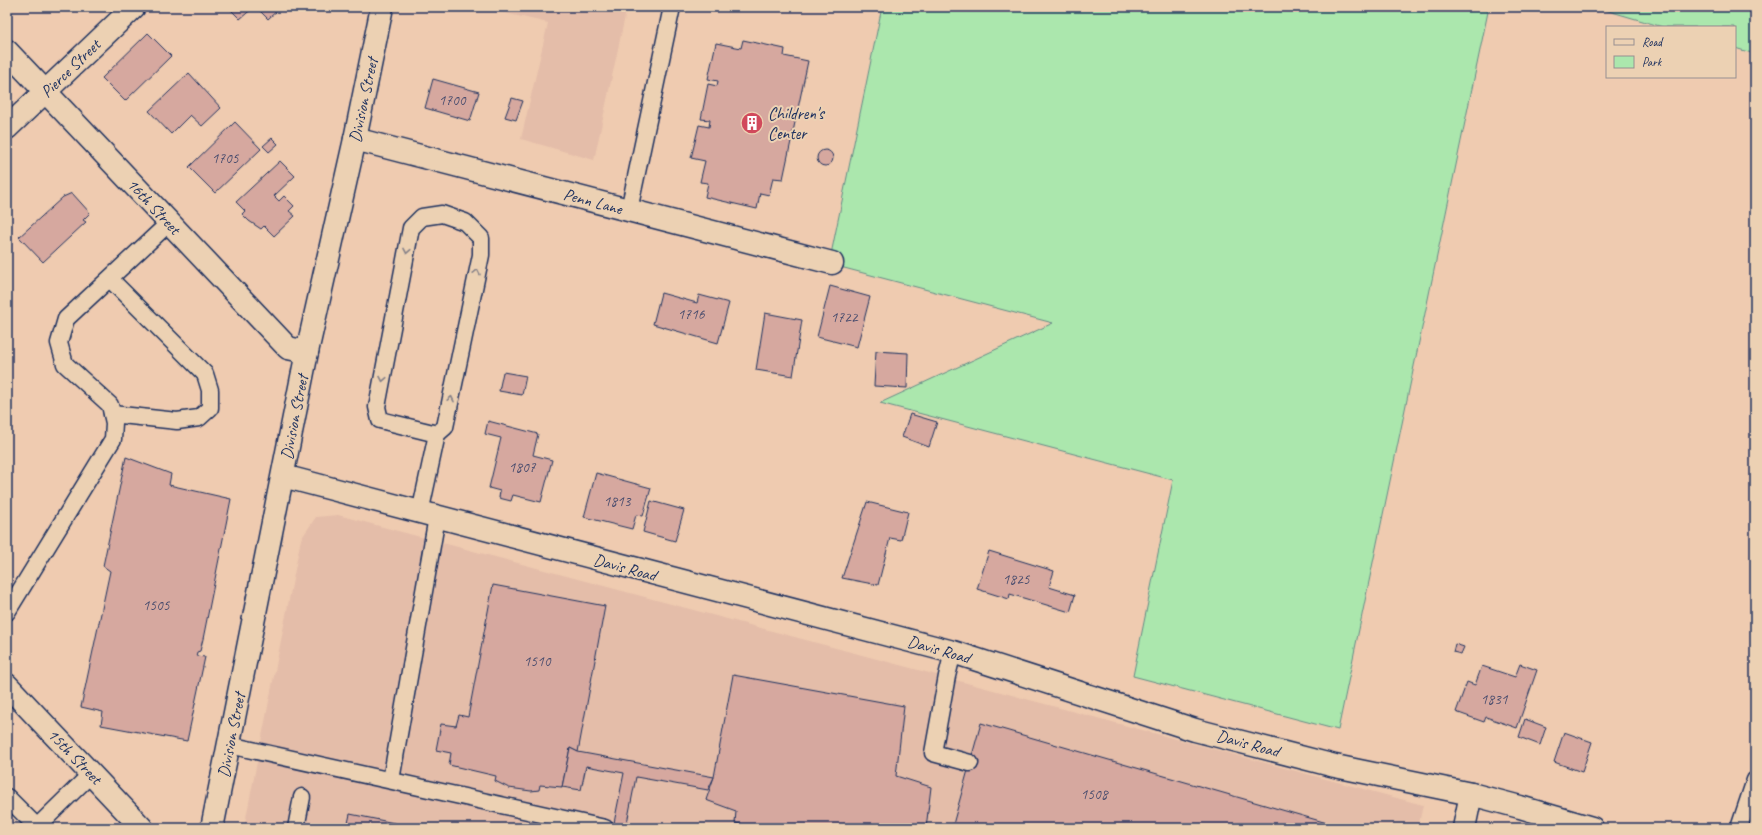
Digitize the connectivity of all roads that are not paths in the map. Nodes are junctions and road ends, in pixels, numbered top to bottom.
1 (134, 7) edge
2 (382, 7) edge
3 (672, 7) edge
4 (7, 51) edge
5 (46, 91) junction
6 (7, 128) edge
7 (355, 139) junction
8 (629, 210) junction
9 (170, 222) junction
10 (832, 263) dead end
11 (110, 279) junction
12 (307, 352) junction
13 (112, 414) junction
14 (437, 434) junction
15 (283, 476) junction
16 (428, 515) junction
17 (7, 612) edge
18 (954, 652) junction
19 (7, 685) edge
20 (229, 745) junction
21 (970, 763) dead end
22 (91, 774) junction
23 (391, 780) junction
24 (1755, 780) edge
25 (1471, 794) junction
26 (7, 797) edge
27 (302, 797) dead end
28 (38, 828) edge
29 (142, 828) edge
30 (212, 828) edge
31 (296, 828) edge
32 (604, 828) edge
33 (1464, 828) edge
34 (1592, 828) edge
35 (1739, 828) edge

1 - 5 street, Pierce Street
2 - 7 street, Division Street
3 - 8 lane
4 - 5 street, 16th Street
5 - 6 street, Pierce Street
5 - 9 street, 16th Street
7 - 8 street, Penn Lane
7 - 12 street, Division Street
8 - 10 street, Penn Lane
9 - 11 lane
9 - 12 street, 16th Street
11 - 13 lane
11 - 13 lane
12 - 15 street, Division Street
13 - 17 lane
14 -> 14 lane
14 - 16 lane
15 - 16 street, Davis Road
15 - 20 street, Division Street
16 - 18 street, Davis Road
16 - 23 lane
18 - 21 lane
18 - 25 street, Davis Road
19 - 22 street, 15th Street
20 - 23 lane
20 - 30 street, Division Street
22 - 28 lane
22 - 29 street, 15th Street
23 - 32 lane
24 - 35 lane
25 - 33 street
25 - 34 street, Davis Road
26 - 28 lane
27 - 31 lane

